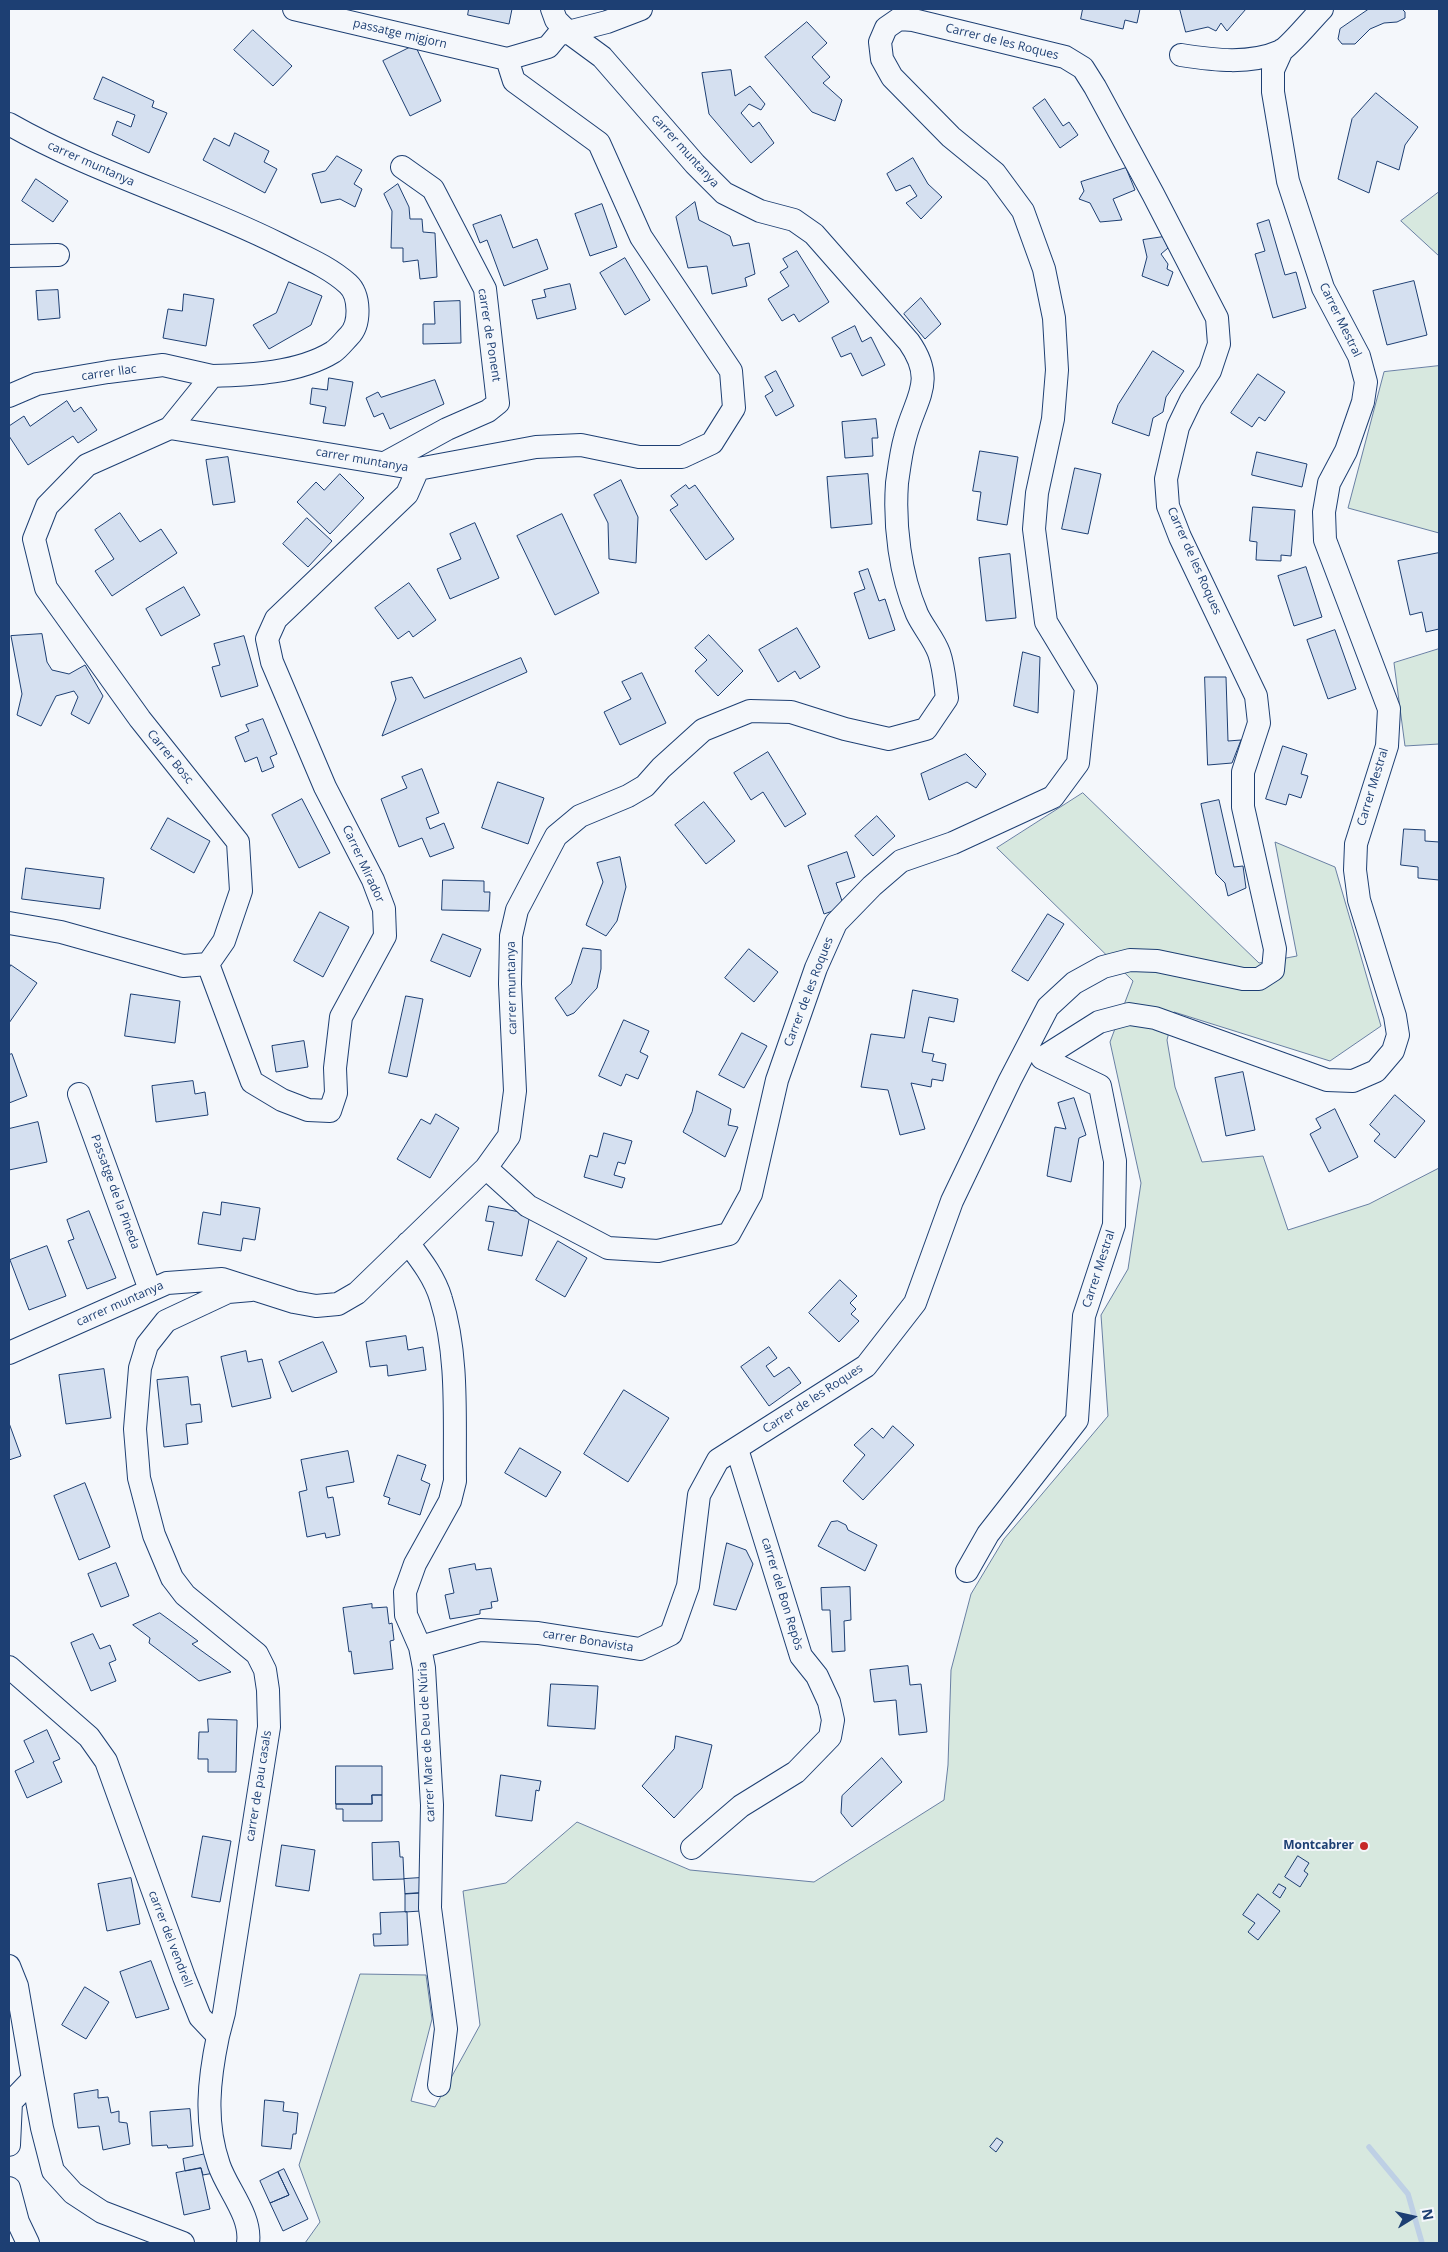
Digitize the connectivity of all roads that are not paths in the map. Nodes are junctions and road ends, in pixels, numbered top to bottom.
1 (294, 9) edge
2 (552, 9) edge
3 (641, 9) edge
4 (1322, 9) edge
5 (914, 14) edge
6 (568, 32) junction
7 (1282, 50) junction
8 (1181, 55) dead end
9 (507, 59) junction
10 (9, 124) edge
11 (402, 167) dead end
12 (9, 256) edge
13 (58, 256) dead end
14 (212, 376) junction
15 (9, 396) edge
16 (170, 428) junction
17 (385, 463) junction
18 (418, 469) junction
19 (9, 923) edge
20 (208, 964) junction
21 (1042, 1058) junction
22 (1010, 1080) junction
23 (80, 1094) dead end
24 (486, 1168) junction
25 (408, 1243) junction
26 (150, 1290) junction
27 (254, 1290) junction
28 (9, 1353) edge
29 (736, 1449) junction
30 (967, 1571) dead end
31 (420, 1647) junction
32 (9, 1667) edge
33 (692, 1848) dead end
34 (9, 1966) edge
35 (218, 2036) junction
36 (33, 2079) junction
37 (439, 2085) dead end
38 (10, 2103) edge
39 (9, 2145) edge
40 (9, 2188) edge
41 (28, 2243) edge
42 (183, 2243) edge
43 (248, 2243) edge

1 - 9 street, passatge migjorn
2 - 6 street, carrer muntanya
3 - 6 street
4 - 7 street
5 - 22 street, Carrer de les Roques
5 - 24 street, Carrer de les Roques
6 - 9 street
6 - 24 street, carrer muntanya
7 - 8 street
7 - 21 street, Carrer Mestral
9 - 18 street, carrer muntanya
10 - 14 street, carrer muntanya
11 - 17 street, carrer de Ponent
12 - 13 street
14 - 15 street, carrer llac
14 - 16 street
16 - 17 street, carrer muntanya
16 - 20 street, Carrer Bosc
17 - 18 street, carrer muntanya
18 - 20 street, Carrer Mirador
19 - 20 street
21 - 22 street, Carrer Mestral
21 - 30 street, Carrer Mestral
22 - 29 street, Carrer de les Roques
23 - 26 street, Passatge de la Pineda
24 - 25 street, carrer muntanya
25 - 27 street, carrer muntanya
25 - 31 street, carrer Mare de Deu de Núria
26 - 27 street, carrer muntanya
26 - 28 street, carrer muntanya
27 - 35 street, carrer de pau casals
29 - 31 street, carrer Bonavista
29 - 33 street, carrer del Bon Repòs
31 - 37 street, carrer Mare de Deu de Núria
32 - 35 street, carrer del vendrell
34 - 36 street
35 - 43 street
36 - 38 street
36 - 42 street
38 - 39 street
40 - 41 street

